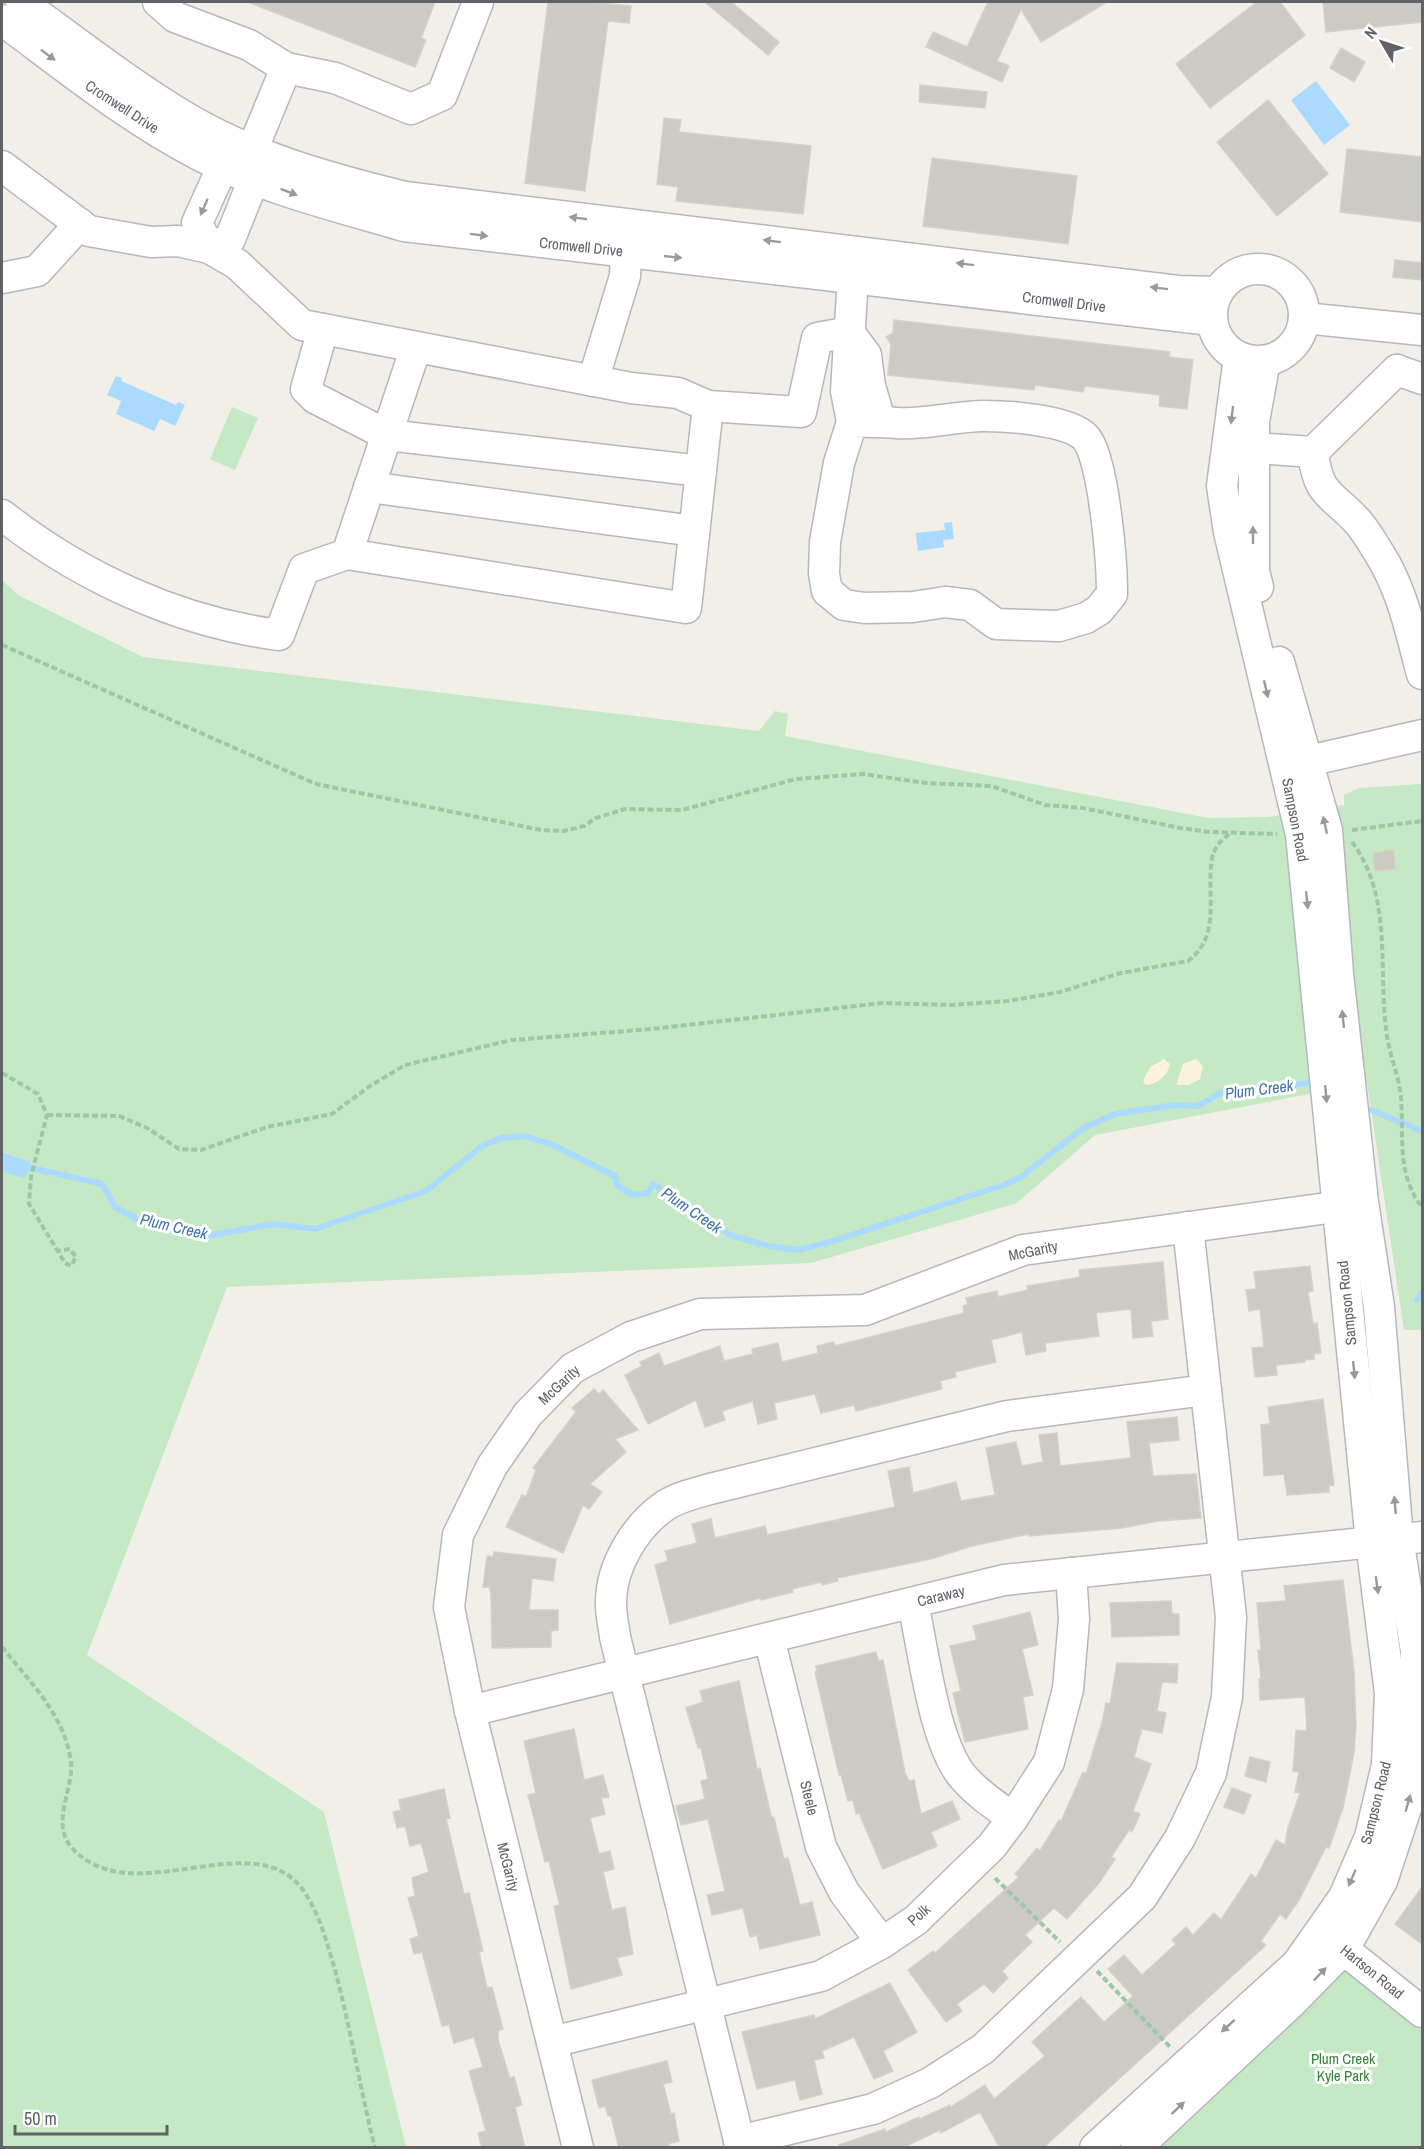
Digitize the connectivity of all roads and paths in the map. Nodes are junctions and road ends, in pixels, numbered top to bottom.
1 (21, 2) edge
2 (158, 2) edge
3 (478, 2) edge
4 (2, 20) edge
5 (286, 68) junction
6 (246, 157) junction
7 (2, 165) edge
8 (80, 224) junction
9 (208, 248) junction
10 (626, 252) junction
11 (2, 278) edge
12 (853, 278) junction
13 (1214, 306) junction
14 (1304, 318) junction
15 (1390, 327) junction
16 (323, 329) junction
17 (1422, 330) edge
18 (850, 332) junction
19 (416, 347) junction
20 (1252, 359) junction
21 (1410, 375) edge
22 (593, 381) junction
23 (708, 406) junction
24 (866, 421) junction
25 (387, 435) junction
26 (1254, 448) junction
27 (1313, 452) junction
28 (701, 471) junction
29 (369, 487) junction
30 (2, 515) edge
31 (694, 531) junction
32 (347, 554) junction
33 (2, 645) edge
34 (1422, 674) edge
35 (1422, 735) edge
36 (1308, 761) junction
37 (1422, 821) edge
38 (1314, 832) junction
39 (1230, 834) junction
40 (2, 1073) edge
41 (47, 1115) junction
42 (1350, 1205) junction
43 (1422, 1207) edge
44 (1188, 1227) junction
45 (58, 1251) junction
46 (1206, 1390) junction
47 (1397, 1539) edge
48 (1225, 1557) junction
49 (1071, 1573) junction
50 (913, 1603) junction
51 (769, 1638) junction
52 (2, 1647) edge
53 (625, 1673) junction
54 (470, 1711) junction
55 (1014, 1818) junction
56 (1410, 1847) edge
57 (977, 1861) junction
58 (1333, 1940) junction
59 (882, 1943) junction
60 (1080, 1957) junction
61 (706, 2004) junction
62 (1422, 2012) edge
63 (552, 2042) junction
64 (1186, 2064) junction
65 (740, 2144) edge
66 (375, 2148) edge
67 (578, 2148) edge
68 (1095, 2148) edge
69 (1136, 2148) edge

1 - 6 street, Cromwell Drive
2 - 5 street
3 - 5 street
4 -> 6 street, Cromwell Drive
5 - 6 street
6 - 9 street
6 -> 10 street, Cromwell Drive
13 -> 6 street, Cromwell Drive
7 - 8 street
8 - 9 street
8 - 11 street
9 - 16 street
10 -> 12 street, Cromwell Drive
10 - 22 street
12 - 13 street, Cromwell Drive
12 - 18 street
13 - 14 street
13 - 20 street
14 - 15 street
14 - 20 street
15 - 17 street
15 - 21 street
16 - 19 street
16 - 25 street
18 - 23 street
18 - 24 street
19 - 22 street
19 - 25 street
20 - 26 street, Sampson Road
20 -> 38 street, Sampson Road
21 - 27 street
22 - 23 street
23 - 28 street
24 - 24 street
25 - 28 street
25 - 29 street
26 - 27 street
36 -> 26 street, Sampson Road
27 - 34 street
28 - 31 street
29 - 31 street
29 - 32 street
30 - 32 street
31 - 32 street
33 - 39 path
35 - 36 street
38 -> 36 street, Sampson Road
37 - 38 path
38 - 39 path
38 - 42 street, Sampson Road
38 - 43 path
39 - 41 path
40 - 41 path
41 - 45 path
42 - 44 street, McGarity
42 - 47 street, Sampson Road
44 - 46 street
44 - 54 street, McGarity
45 - 45 path
46 - 48 street
46 - 53 street
47 - 48 street, Caraway
56 -> 47 street, Sampson Road
47 -> 58 street, Sampson Road
48 - 49 street, Caraway
48 - 60 street
49 - 50 street, Caraway
49 - 55 street, Polk
50 - 51 street, Caraway
50 - 55 street
51 - 53 street, Caraway
51 - 59 street, Steele
52 - 66 path
53 - 54 street, Caraway
53 - 61 street
54 - 63 street, McGarity
55 - 57 street, Polk
56 - 58 street, Sampson Road
57 - 59 street, Polk
57 - 60 path
58 - 62 street, Hartson Road
58 -> 64 street, Sampson Road
69 -> 58 street, Sampson Road
59 - 61 street, Polk
60 - 64 path
60 - 65 street
61 - 63 street, Polk
61 - 65 street
63 - 67 street, McGarity
64 - 68 street, Sampson Road

